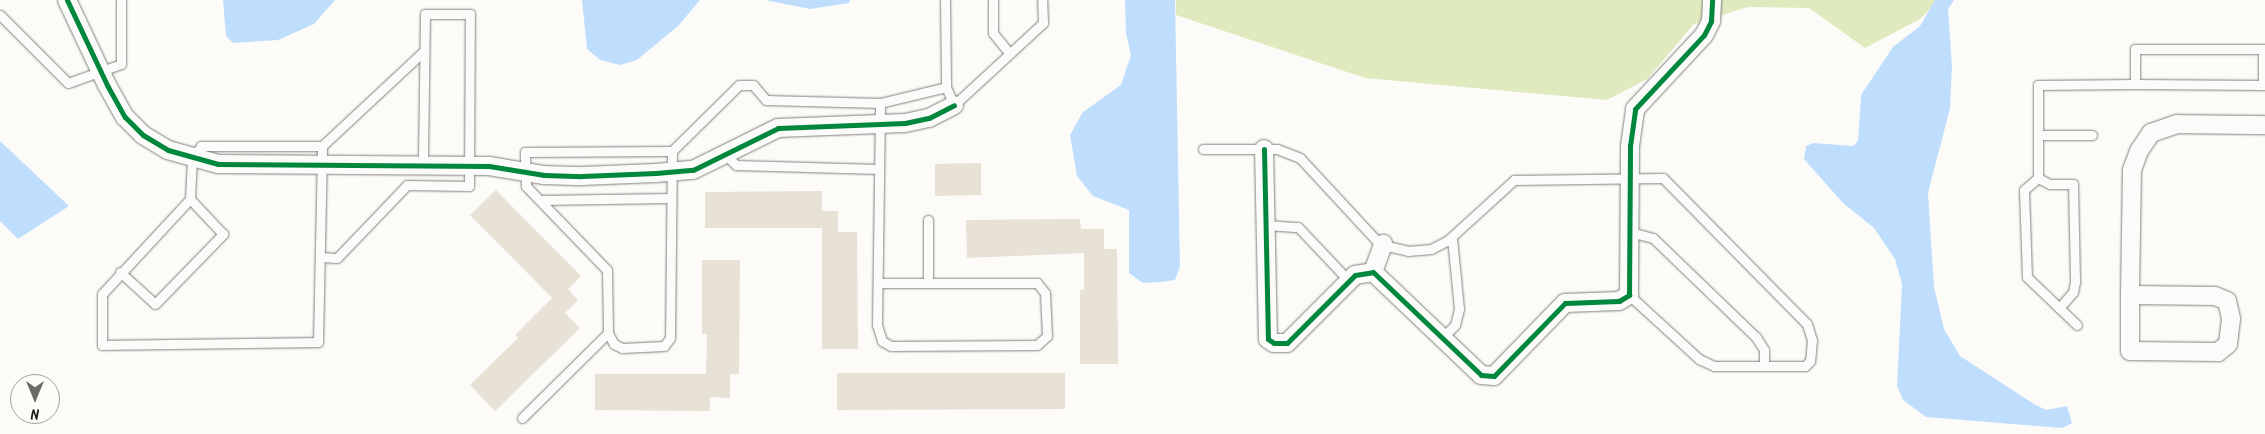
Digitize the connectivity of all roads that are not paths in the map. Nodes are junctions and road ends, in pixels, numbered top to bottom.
1 (67, 0) edge
2 (121, 0) edge
3 (945, 0) edge
4 (993, 0) edge
5 (1042, 0) edge
6 (1712, 0) edge
7 (0, 16) edge
8 (2264, 49) edge
9 (424, 51) junction
10 (1009, 53) junction
11 (100, 71) junction
12 (2135, 84) junction
13 (2264, 84) edge
14 (946, 87) junction
15 (880, 103) junction
16 (954, 105) junction
17 (879, 123) junction
18 (2265, 125) edge
19 (2038, 135) junction
20 (2092, 135) dead end
21 (322, 146) junction
22 (1203, 149) dead end
23 (1264, 150) junction
24 (672, 151) junction
25 (725, 154) junction
26 (192, 159) junction
27 (321, 164) junction
28 (423, 165) junction
29 (469, 166) junction
30 (879, 169) junction
31 (525, 171) junction
32 (670, 172) junction
33 (1632, 177) junction
34 (2038, 178) junction
35 (670, 198) junction
36 (190, 199) junction
37 (540, 200) junction
38 (928, 220) dead end
39 (1266, 225) junction
40 (1630, 232) junction
41 (1452, 237) junction
42 (1383, 244) junction
43 (320, 257) junction
44 (120, 272) junction
45 (1373, 272) junction
46 (1349, 281) junction
47 (878, 283) junction
48 (928, 284) junction
49 (1629, 295) junction
50 (2130, 295) junction
51 (2059, 308) junction
52 (2077, 326) dead end
53 (608, 332) junction
54 (1442, 338) junction
55 (1764, 366) junction
56 (522, 418) dead end

1 - 11 street
2 - 11 lane
3 - 14 lane
4 - 10 lane
5 - 10 lane
6 - 33 street
7 - 11 lane
8 - 12 lane
8 - 13 lane
9 - 21 lane
9 - 28 lane
9 - 29 lane
10 - 16 lane
11 - 26 street
12 - 13 lane
12 - 19 lane
14 - 15 lane
14 - 16 lane
15 - 17 lane
15 - 24 lane
16 - 17 street
17 - 25 street
17 - 30 lane
18 - 50 street
19 - 20 lane
19 - 34 lane
21 - 26 lane
21 - 27 lane
22 - 23 lane
23 - 39 street
23 - 42 lane
24 - 31 lane
24 - 32 lane
25 - 30 lane
25 - 32 street
26 - 27 street
26 - 36 lane
27 - 28 street
27 - 43 lane
28 - 29 street
29 - 31 street
29 - 43 lane
30 - 47 lane
31 - 32 street
31 - 37 lane
32 - 35 lane
33 - 40 street
33 - 41 lane
33 - 55 lane
34 - 51 lane
34 - 51 lane
35 - 37 lane
35 - 53 lane
36 - 44 lane
36 - 44 lane
37 - 53 lane
38 - 48 lane
39 - 46 lane
39 - 46 street
40 - 49 street
40 - 55 lane
41 - 42 lane
41 - 54 lane
42 - 45 street
43 - 44 lane
45 - 46 street
45 - 54 street
47 - 48 lane
47 - 48 lane
49 - 54 street
49 - 55 lane
50 - 50 street
51 - 52 lane
53 - 56 lane

